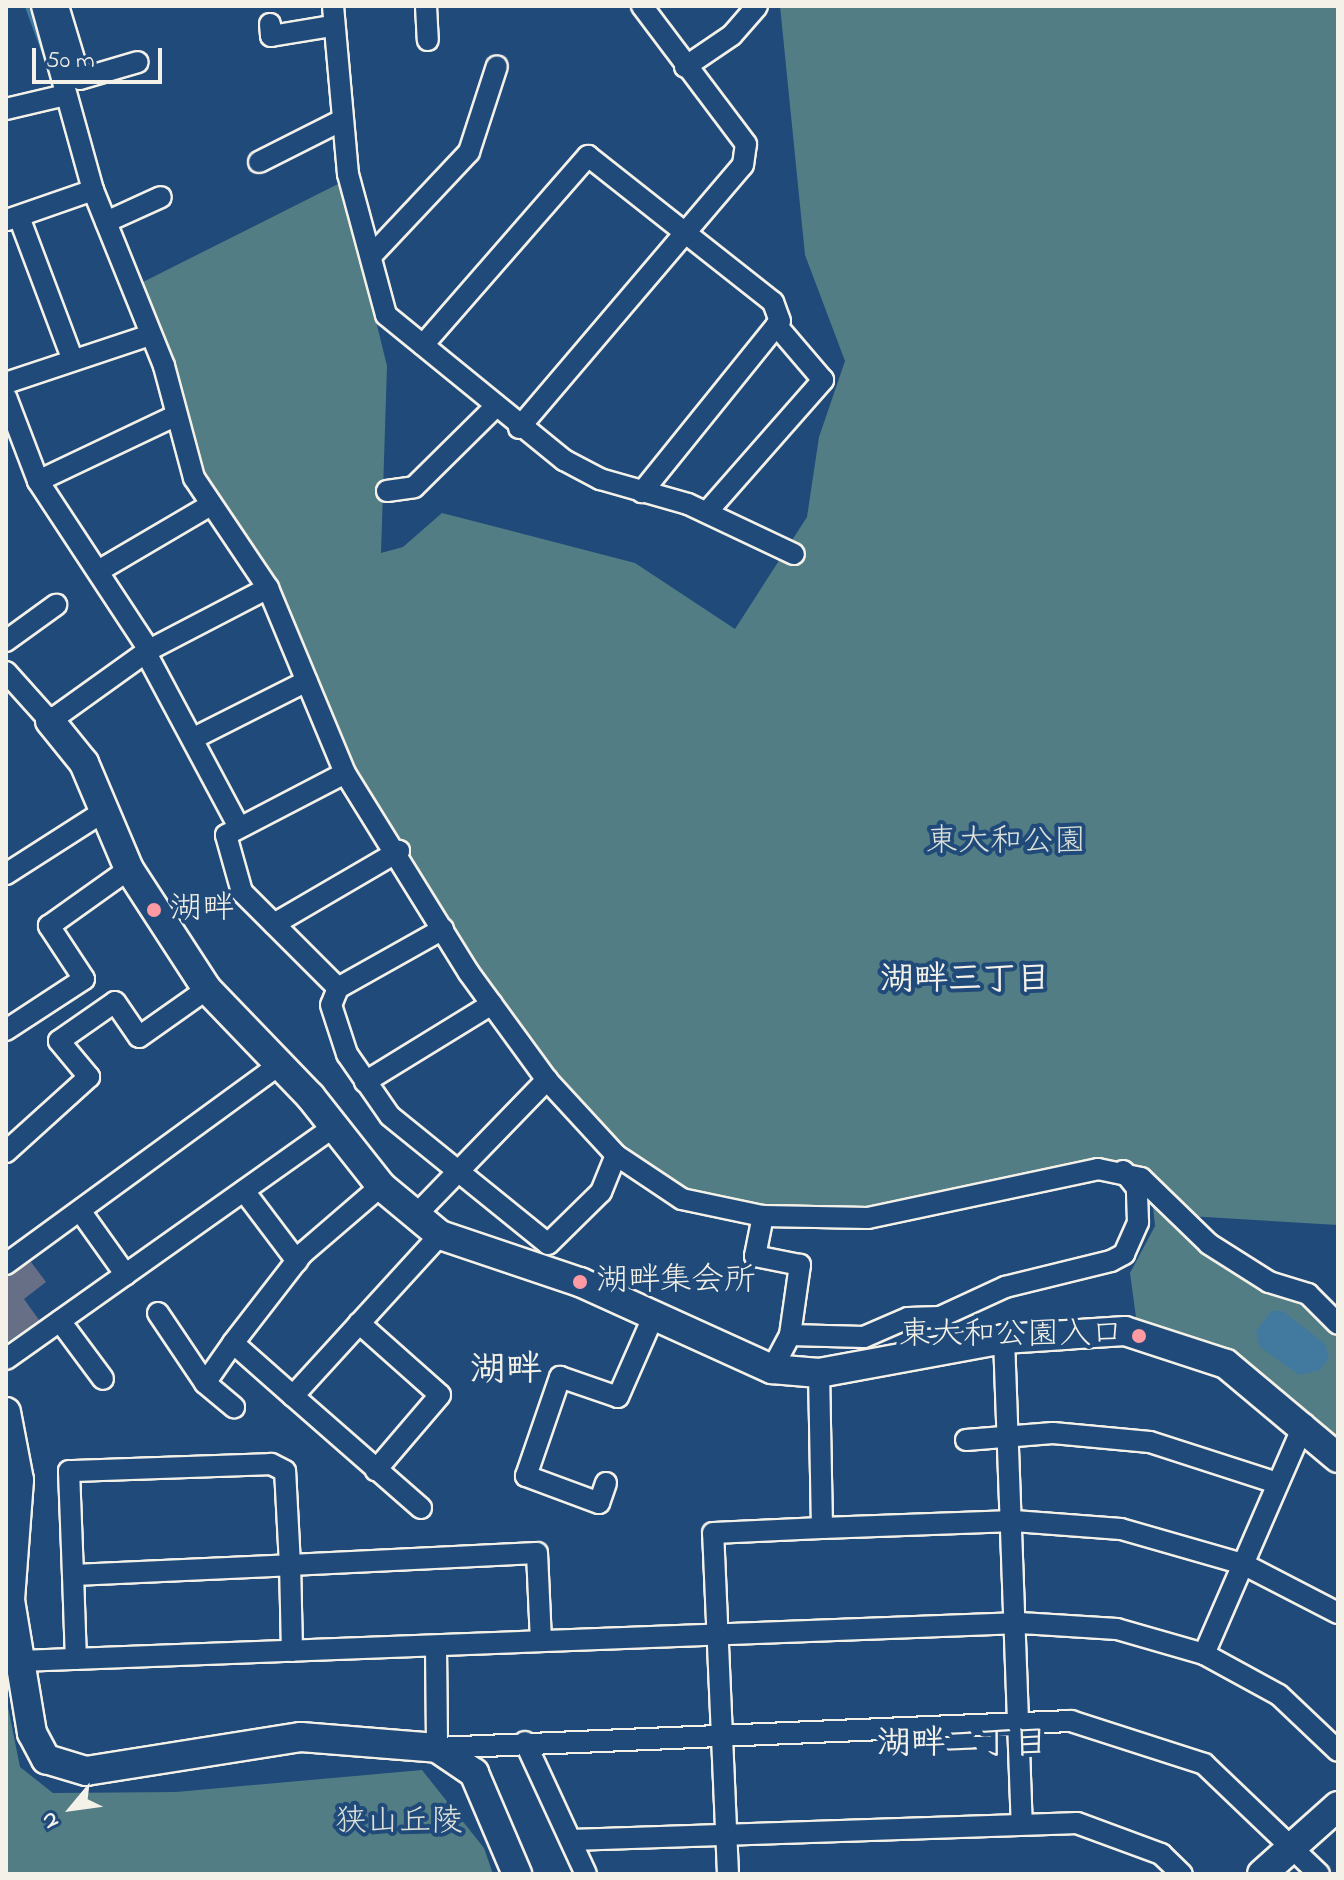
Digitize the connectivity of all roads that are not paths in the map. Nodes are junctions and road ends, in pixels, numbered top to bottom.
1 (42, 6) edge
2 (58, 6) edge
3 (426, 6) edge
4 (642, 6) edge
5 (757, 6) edge
6 (333, 16) edge
7 (270, 24) dead end
8 (428, 40) dead end
9 (138, 62) dead end
10 (497, 66) dead end
11 (685, 67) junction
12 (65, 95) junction
13 (6, 109) edge
14 (340, 121) junction
15 (259, 162) dead end
16 (93, 190) junction
17 (161, 197) dead end
18 (12, 219) edge
19 (106, 222) junction
20 (686, 232) junction
21 (371, 256) junction
22 (776, 325) junction
23 (150, 335) junction
24 (423, 345) junction
25 (72, 358) junction
26 (6, 383) edge
27 (6, 397) edge
28 (495, 407) junction
29 (175, 416) junction
30 (519, 428) junction
31 (38, 481) junction
32 (387, 491) dead end
33 (642, 492) junction
34 (211, 505) junction
35 (707, 512) junction
36 (794, 554) dead end
37 (100, 570) junction
38 (268, 588) junction
39 (56, 605) dead end
40 (6, 641) edge
41 (148, 652) junction
42 (6, 672) edge
43 (307, 681) junction
44 (50, 721) junction
45 (196, 737) junction
46 (345, 773) junction
47 (103, 812) junction
48 (238, 825) junction
49 (399, 851) junction
50 (129, 869) junction
51 (6, 874) edge
52 (274, 924) junction
53 (443, 929) junction
54 (338, 988) junction
55 (207, 989) junction
56 (492, 1004) junction
57 (6, 1030) edge
58 (278, 1066) junction
59 (547, 1080) junction
60 (365, 1082) junction
61 (334, 1127) junction
62 (6, 1152) edge
63 (616, 1155) junction
64 (1123, 1171) junction
65 (456, 1172) junction
66 (381, 1186) junction
67 (244, 1191) junction
68 (81, 1212) junction
69 (415, 1216) junction
70 (763, 1216) junction
71 (440, 1235) junction
72 (297, 1261) junction
73 (6, 1264) edge
74 (126, 1275) junction
75 (1338, 1298) edge
76 (1315, 1301) junction
77 (158, 1313) dead end
78 (654, 1315) junction
79 (940, 1317) junction
80 (60, 1321) junction
81 (359, 1323) junction
82 (1338, 1324) edge
83 (790, 1335) junction
84 (1004, 1339) junction
85 (233, 1343) junction
86 (940, 1353) junction
87 (6, 1359) edge
88 (772, 1369) junction
89 (819, 1373) junction
90 (103, 1379) dead end
91 (205, 1383) junction
92 (293, 1396) junction
93 (234, 1407) dead end
94 (6, 1412) edge
95 (1304, 1424) junction
96 (1009, 1435) junction
97 (966, 1440) dead end
98 (1338, 1458) edge
99 (376, 1470) junction
100 (606, 1483) dead end
101 (1277, 1483) junction
102 (421, 1508) dead end
103 (1014, 1521) junction
104 (822, 1528) junction
105 (1243, 1564) junction
106 (290, 1565) junction
107 (73, 1575) junction
108 (1338, 1613) edge
109 (1013, 1623) junction
110 (718, 1635) junction
111 (541, 1640) junction
112 (436, 1647) junction
113 (292, 1651) junction
114 (1204, 1654) junction
115 (76, 1659) junction
116 (20, 1661) junction
117 (1018, 1725) junction
118 (724, 1736) junction
119 (525, 1742) junction
120 (437, 1748) junction
121 (1338, 1751) edge
122 (1338, 1806) edge
123 (1022, 1822) junction
124 (727, 1833) junction
125 (571, 1840) junction
126 (1293, 1846) junction
127 (517, 1874) edge
128 (586, 1874) edge
129 (728, 1874) edge
130 (1182, 1874) edge
131 (1262, 1874) edge
132 (1319, 1874) edge

1 - 12 street
2 - 9 street
3 - 8 street
4 - 11 street
5 - 11 street
6 - 7 street
6 - 14 street
10 - 21 street
11 - 20 street
12 - 13 street
12 - 16 street
14 - 15 street
14 - 21 street
16 - 18 street
16 - 19 street
17 - 19 street
18 - 25 street
19 - 23 street
20 - 22 street
20 - 24 street
20 - 30 street
21 - 24 street
22 - 33 street
22 - 35 street
23 - 25 street
23 - 29 street
24 - 28 street
25 - 26 street
27 - 31 street
28 - 30 street
28 - 32 street
29 - 31 street
29 - 34 street
30 - 33 street
31 - 37 street
33 - 35 street
34 - 37 street
34 - 38 street
35 - 36 street
37 - 41 street
38 - 41 street
38 - 43 street
39 - 40 street
41 - 44 street
41 - 45 street
42 - 44 street
43 - 45 street
43 - 46 street
44 - 47 street
45 - 48 street
46 - 48 street
46 - 49 street
47 - 50 street
47 - 51 street
48 - 52 street
49 - 52 street
49 - 53 street
50 - 55 street
50 - 57 street
52 - 54 street
53 - 54 street
53 - 56 street
54 - 60 street
55 - 58 street
55 - 62 street
56 - 59 street
56 - 60 street
58 - 61 street
58 - 68 street
59 - 63 street
59 - 65 street
60 - 65 street
61 - 66 street
61 - 67 street
63 - 65 street
63 - 70 street
64 - 70 street
64 - 76 street
64 - 79 street
65 - 69 street
66 - 69 street
66 - 72 street
67 - 72 street
67 - 74 street
68 - 73 street
68 - 74 street
69 - 71 street
70 - 83 street
71 - 78 street
71 - 81 street
72 - 85 street
74 - 80 street
75 - 76 street
76 - 82 street
77 - 91 street
78 - 88 street
78 - 100 street
79 - 83 street
79 - 86 street
80 - 87 street
80 - 90 street
81 - 92 street
81 - 99 street
83 - 88 street
84 - 86 street
84 - 95 street
84 - 96 street
85 - 91 street
85 - 92 street
86 - 89 street
88 - 89 street
89 - 104 street
91 - 93 street
92 - 99 street
94 - 116 street
95 - 98 street
95 - 101 street
96 - 97 street
96 - 101 street
96 - 103 street
99 - 102 street
101 - 105 street
103 - 104 street
103 - 105 street
103 - 109 street
104 - 110 street
105 - 108 street
105 - 114 street
106 - 107 street
106 - 107 street
106 - 111 street
106 - 113 street
107 - 115 street
109 - 110 street
109 - 114 street
109 - 117 street
110 - 111 street
110 - 118 street
111 - 112 street
112 - 113 street
112 - 120 street
113 - 115 street
114 - 121 street
115 - 116 street
116 - 120 street
117 - 118 street
117 - 123 street
117 - 126 street
118 - 119 street
118 - 124 street
119 - 120 street
119 - 125 street
120 - 127 street
122 - 126 street
123 - 124 street
123 - 130 street
124 - 125 street
124 - 129 street
125 - 128 street
126 - 131 street
126 - 132 street

